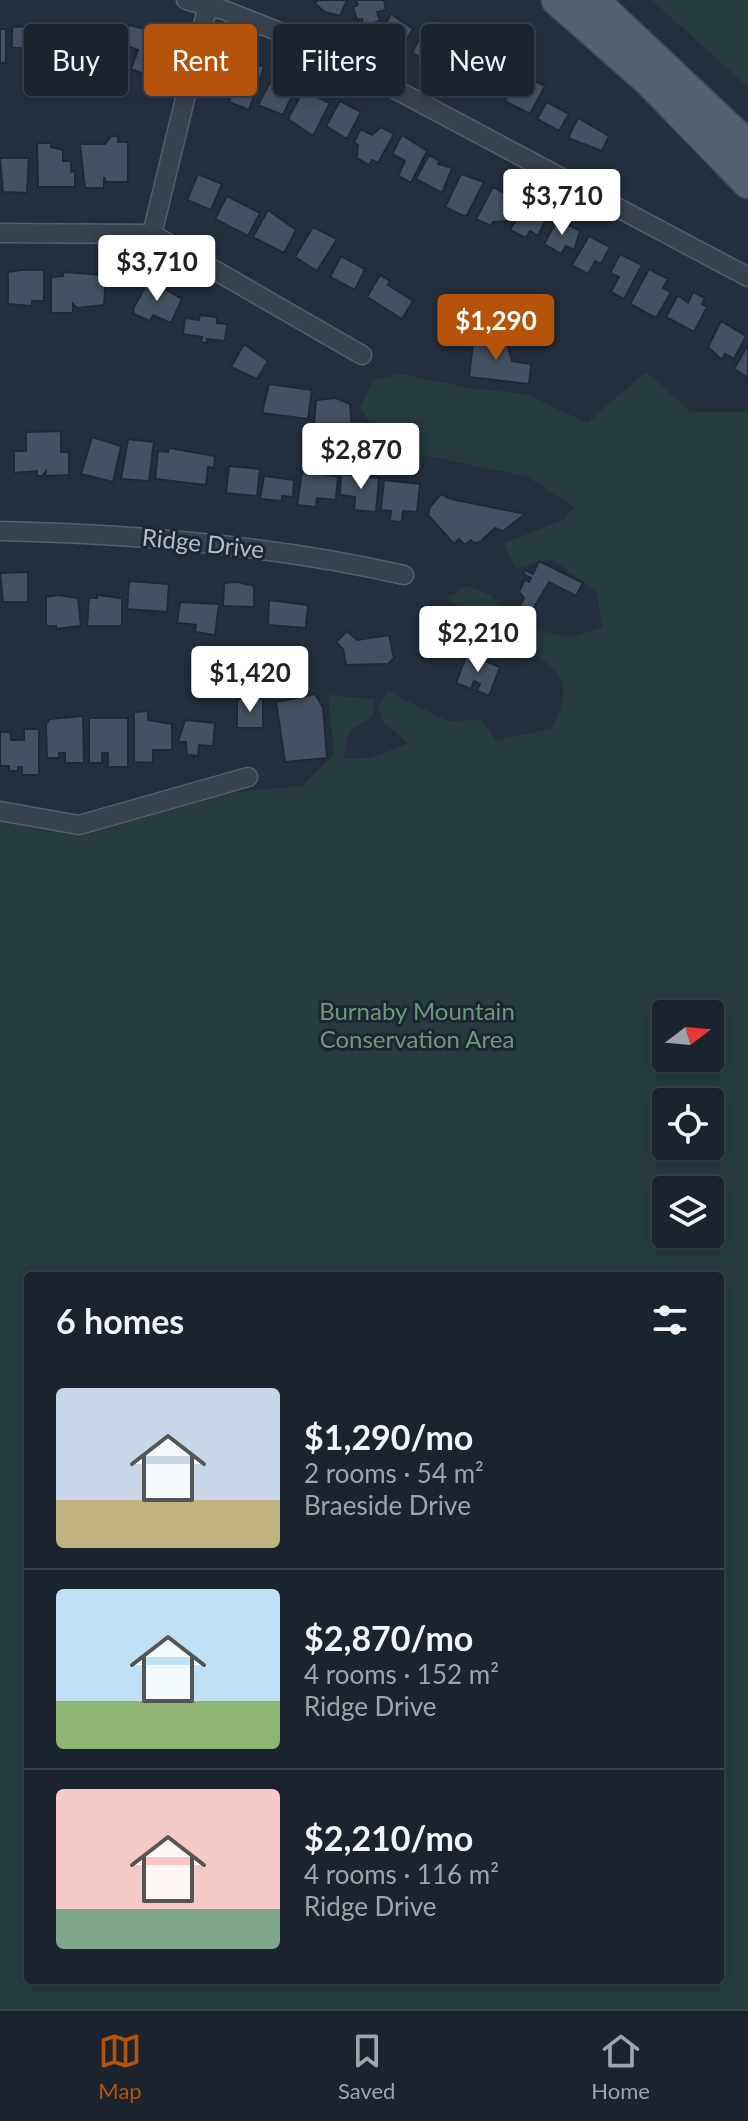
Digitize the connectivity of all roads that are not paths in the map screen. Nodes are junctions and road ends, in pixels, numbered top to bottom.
1 (186, 0) edge
2 (557, 0) edge
3 (593, 0) edge
4 (208, 5) junction
5 (748, 146) edge
6 (748, 183) edge
7 (0, 233) edge
8 (152, 234) junction
9 (748, 277) edge
10 (362, 355) dead end
11 (0, 531) edge
12 (404, 575) dead end
13 (248, 777) dead end
14 (0, 811) edge

1 - 4 street
2 - 6 main road
3 - 5 main road
4 - 8 street
4 - 9 street
7 - 8 street
8 - 10 street
11 - 12 street, Ridge Drive
13 - 14 street

